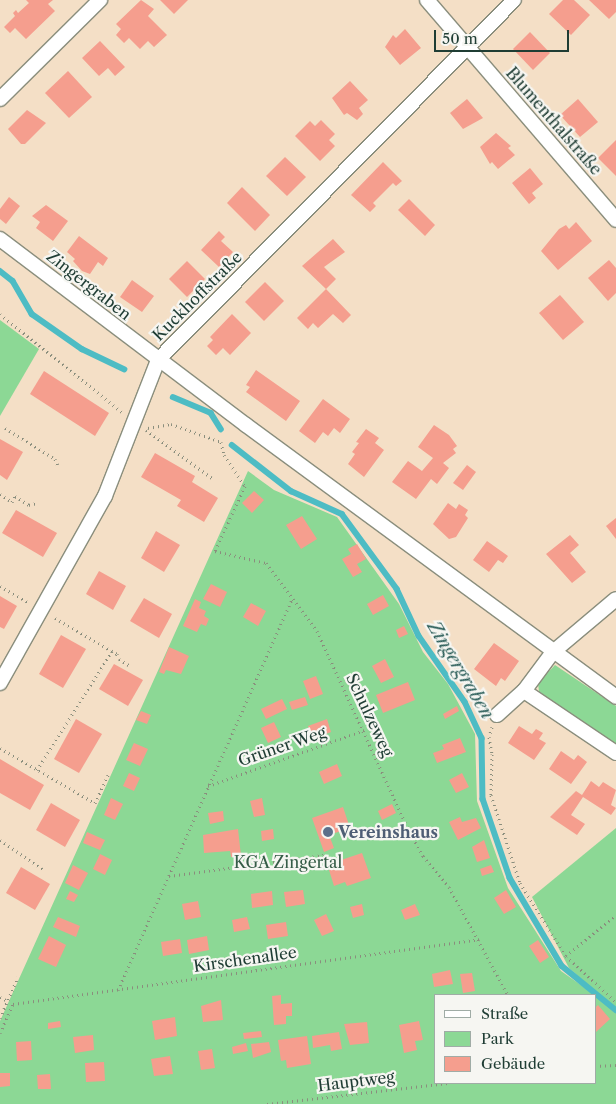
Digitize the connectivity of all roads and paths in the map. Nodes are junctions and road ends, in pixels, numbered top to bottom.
1 (100, 0) edge
2 (427, 0) edge
3 (514, 0) edge
4 (468, 47) junction
5 (0, 99) edge
6 (616, 220) edge
7 (0, 239) edge
8 (0, 314) edge
9 (158, 360) junction
10 (134, 421) junction
11 (5, 428) dead end
12 (58, 466) dead end
13 (212, 478) dead end
14 (0, 494) edge
15 (37, 502) dead end
16 (0, 586) edge
17 (292, 599) junction
18 (616, 599) edge
19 (32, 604) dead end
20 (55, 618) dead end
21 (112, 651) junction
22 (553, 652) junction
23 (130, 666) dead end
24 (0, 683) edge
25 (524, 692) junction
26 (616, 697) edge
27 (497, 715) joint
28 (364, 730) junction
29 (0, 748) edge
30 (616, 753) edge
31 (37, 770) junction
32 (108, 776) dead end
33 (208, 786) junction
34 (0, 840) edge
35 (324, 855) dead end
36 (44, 870) dead end
37 (168, 876) junction
38 (616, 915) edge
39 (479, 939) junction
40 (566, 956) junction
41 (18, 977) dead end
42 (117, 990) junction
43 (507, 994) edge
44 (0, 997) edge
45 (8, 1001) junction
46 (616, 1002) edge
47 (0, 1018) edge
48 (0, 1033) edge
49 (616, 1064) edge
50 (596, 1066) edge
51 (439, 1084) edge
52 (267, 1104) edge

1 - 5 street
2 - 4 street, Blumenthalstraße
3 - 4 street, Kuckhoffstraße
4 - 6 street, Blumenthalstraße
4 - 9 street, Kuckhoffstraße
7 - 9 street, Zingergraben
8 - 10 path
9 - 10 street, Kuckhoffstraße
9 - 22 street, Zingergraben
10 - 24 street, Kuckhoffstraße
11 - 12 path
13 - 17 path, Schulzeweg
14 - 15 path
16 - 19 path
17 - 28 path, Schulzeweg
17 - 33 path
18 - 22 street
20 - 21 path
21 - 23 path
21 - 31 path
22 - 25 street
22 - 26 street, Zingergraben
25 - 27 street
25 - 30 street
27 - 40 path
28 - 33 path, Grüner Weg
28 - 39 path, Schulzeweg
29 - 31 path
31 - 32 path
33 - 37 path
34 - 36 path
35 - 37 path
37 - 42 path
38 - 40 path
39 - 42 path, Kirschenallee
39 - 43 path, Schulzeweg
40 - 46 path
41 - 45 path
42 - 48 path, Kirschenallee
44 - 45 path
45 - 47 path
49 - 50 path
51 - 52 path, Hauptweg

